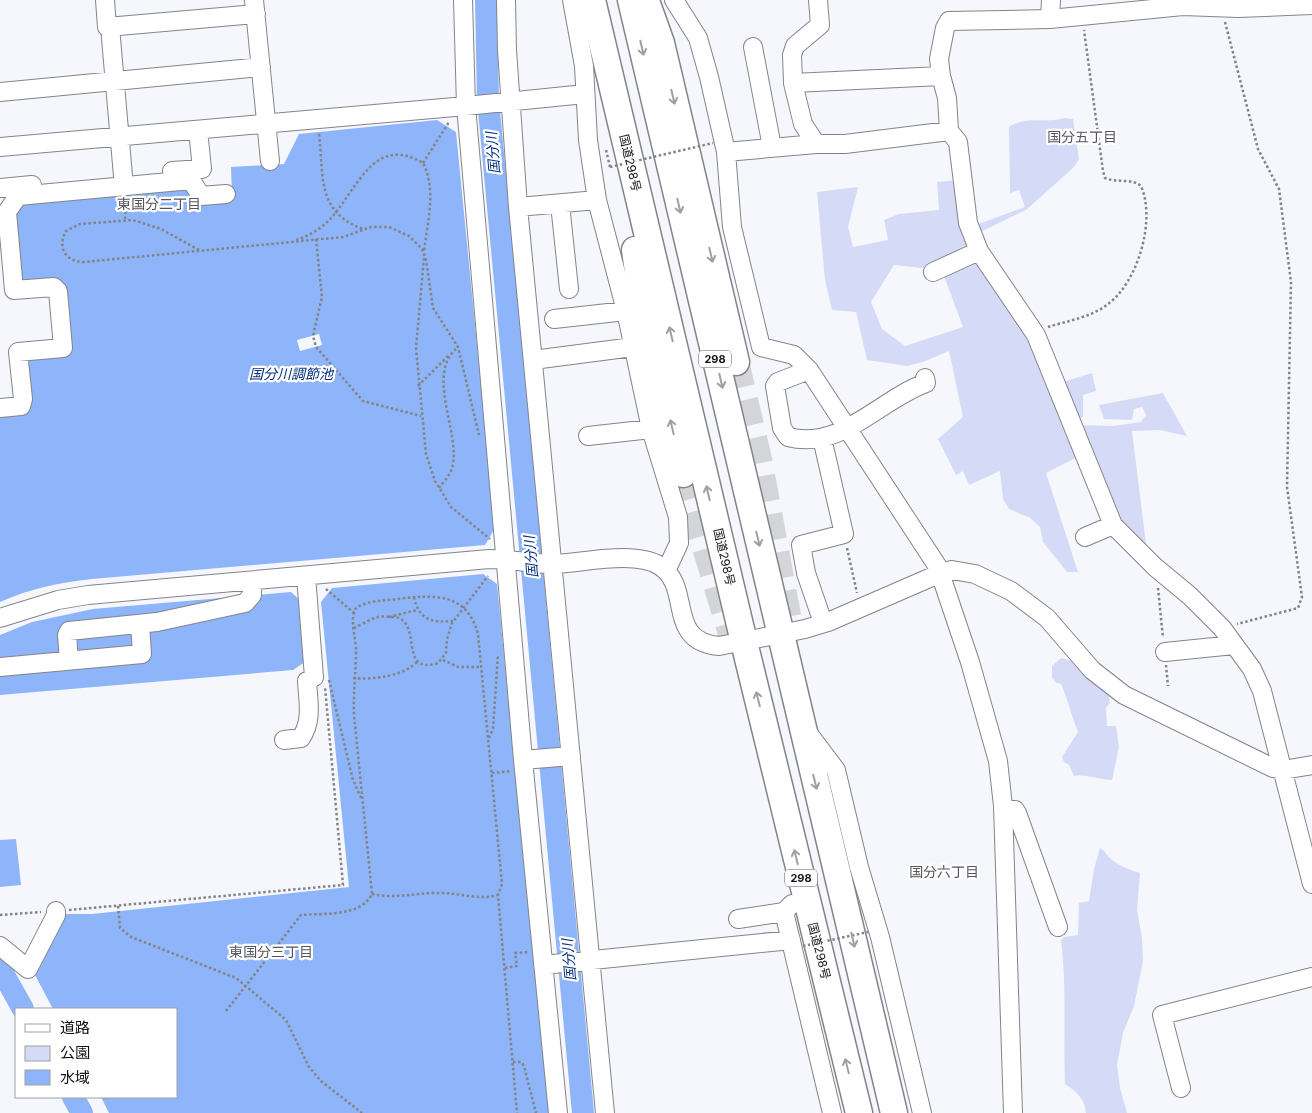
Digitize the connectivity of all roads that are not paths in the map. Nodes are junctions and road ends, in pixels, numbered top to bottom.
1 (105, 0) edge
2 (463, 0) edge
3 (506, 0) edge
4 (572, 0) edge
5 (592, 0) edge
6 (631, 0) edge
7 (646, 0) edge
8 (674, 0) edge
9 (818, 0) edge
10 (1051, 0) edge
11 (1183, 3) edge
12 (1232, 5) edge
13 (1312, 6) edge
14 (255, 7) edge
15 (1050, 19) junction
16 (108, 27) junction
17 (752, 47) dead end
18 (261, 67) junction
19 (941, 76) junction
20 (114, 81) junction
21 (793, 83) junction
22 (0, 92) edge
23 (585, 94) junction
24 (508, 102) junction
25 (470, 106) junction
26 (619, 117) junction
27 (267, 124) junction
28 (198, 130) junction
29 (949, 131) junction
30 (119, 137) junction
31 (816, 144) junction
32 (0, 147) edge
33 (772, 147) junction
34 (720, 148) junction
35 (270, 161) dead end
36 (123, 176) junction
37 (0, 188) edge
38 (226, 194) dead end
39 (597, 200) junction
40 (560, 204) junction
41 (518, 207) junction
42 (979, 251) junction
43 (933, 272) dead end
44 (569, 289) dead end
45 (626, 311) junction
46 (554, 319) dead end
47 (633, 347) junction
48 (533, 360) junction
49 (736, 362) tunnel mouth
50 (809, 370) junction
51 (925, 378) dead end
52 (0, 408) edge
53 (650, 429) junction
54 (848, 429) junction
55 (588, 436) dead end
56 (822, 438) junction
57 (683, 474) tunnel mouth
58 (1113, 525) junction
59 (1085, 536) dead end
60 (513, 560) junction
61 (549, 564) junction
62 (666, 571) junction
63 (941, 573) junction
64 (306, 576) junction
65 (252, 581) junction
66 (820, 614) dead end
67 (0, 618) edge
68 (140, 624) junction
69 (780, 635) junction
70 (744, 642) junction
71 (1234, 645) junction
72 (1165, 652) road end
73 (69, 661) junction
74 (0, 667) edge
75 (799, 718) junction
76 (284, 740) dead end
77 (569, 757) junction
78 (525, 763) junction
79 (1312, 765) edge
80 (1283, 770) junction
81 (1003, 810) junction
82 (1312, 884) edge
83 (804, 890) junction
84 (56, 911) road end
85 (784, 912) junction
86 (738, 919) dead end
87 (1058, 927) dead end
88 (797, 943) junction
89 (0, 946) edge
90 (544, 960) junction
91 (590, 961) junction
92 (1312, 977) edge
93 (1181, 1088) dead end
94 (558, 1113) edge
95 (605, 1113) edge
96 (832, 1113) edge
97 (859, 1113) edge
98 (894, 1113) edge
99 (922, 1113) edge
100 (1013, 1113) edge

1 - 16 street
2 - 25 street
3 - 24 street
4 - 23 street
5 - 26 highway, 国道298号 / 298
6 -> 69 highway, 298
7 -> 49 highway
8 - 34 street
9 - 21 street
10 - 15 street
11 - 12 street
11 - 15 street
12 - 13 street
14 - 16 street
14 - 18 street
15 - 19 street
16 - 20 street
17 - 33 street
18 - 20 street
18 - 27 street
19 - 21 street
19 - 29 street
20 - 22 street
20 - 30 street
21 - 31 street
23 - 24 street
23 - 39 street
24 - 25 street
24 - 41 street
25 - 27 street
25 - 60 street
57 -> 26 highway
70 -> 26 highway, 国道298号 / 298
27 - 28 street
27 - 35 street
28 - 30 street
28 - 36 street
29 - 31 street
29 - 42 street
30 - 32 street
30 - 36 street
31 - 33 street
33 - 34 street
34 - 50 street
36 - 37 street
38 - 52 street
39 - 40 street
39 - 45 street
40 - 41 street
40 - 44 street
41 - 48 street
42 - 43 street
42 - 58 street
45 - 46 street
45 - 47 street
47 - 48 street
47 - 53 street
48 - 61 street
50 - 54 street
50 - 56 street
51 - 54 street
53 - 55 street
53 - 62 street
54 - 56 street
54 - 63 street
56 - 66 street
58 - 59 street
58 - 71 street
60 - 61 street
60 - 64 street
60 - 78 street
61 - 62 street
61 - 77 street
62 - 70 street
63 - 69 street
63 - 80 street
63 - 81 street
64 - 65 street
64 - 76 street
65 - 67 street
65 - 68 street
68 - 73 street
68 - 73 street
69 - 70 street
69 - 75 highway, 298
83 -> 70 highway, 国道298号 / 298
71 - 72 street
71 - 80 street
73 - 74 street
75 -> 98 highway, 298
75 - 99 street
77 - 78 street
77 - 91 street
78 - 90 street
79 - 80 street
80 - 82 street
81 - 87 street
81 - 100 street
83 - 85 street
97 -> 83 highway, 国道298号 / 298
84 - 89 street
85 - 86 street
85 - 88 street
88 - 91 street
88 - 96 street
90 - 91 street
90 - 94 street
91 - 95 street
92 - 93 street

